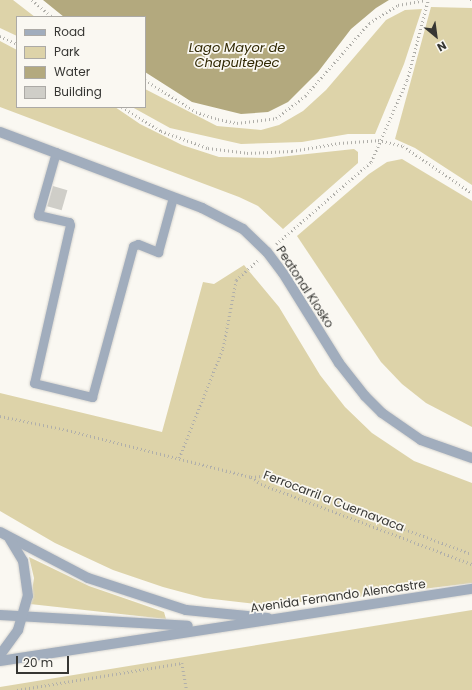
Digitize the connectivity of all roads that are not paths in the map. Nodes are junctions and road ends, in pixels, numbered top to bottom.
1 (0, 132) edge
2 (56, 152) junction
3 (173, 197) junction
4 (472, 458) edge
5 (0, 532) edge
6 (10, 539) junction
7 (472, 589) edge
8 (0, 616) edge
9 (24, 617) junction
10 (272, 619) junction
11 (208, 628) junction
12 (0, 655) edge
13 (0, 660) edge

1 - 2 street, Peatonal Kiosko
2 - 3 street, Peatonal Kiosko
2 - 3 lane
3 - 4 street, Peatonal Kiosko
5 - 6 street
6 - 9 street
6 - 10 street
7 - 10 street, Avenida Fernando Alencastre
8 - 9 street, Avenida Fernando Alencastre
9 - 11 street, Avenida Fernando Alencastre
9 - 12 street
10 - 11 street, Avenida Fernando Alencastre
11 - 13 street, Avenida Fernando Alencastre

